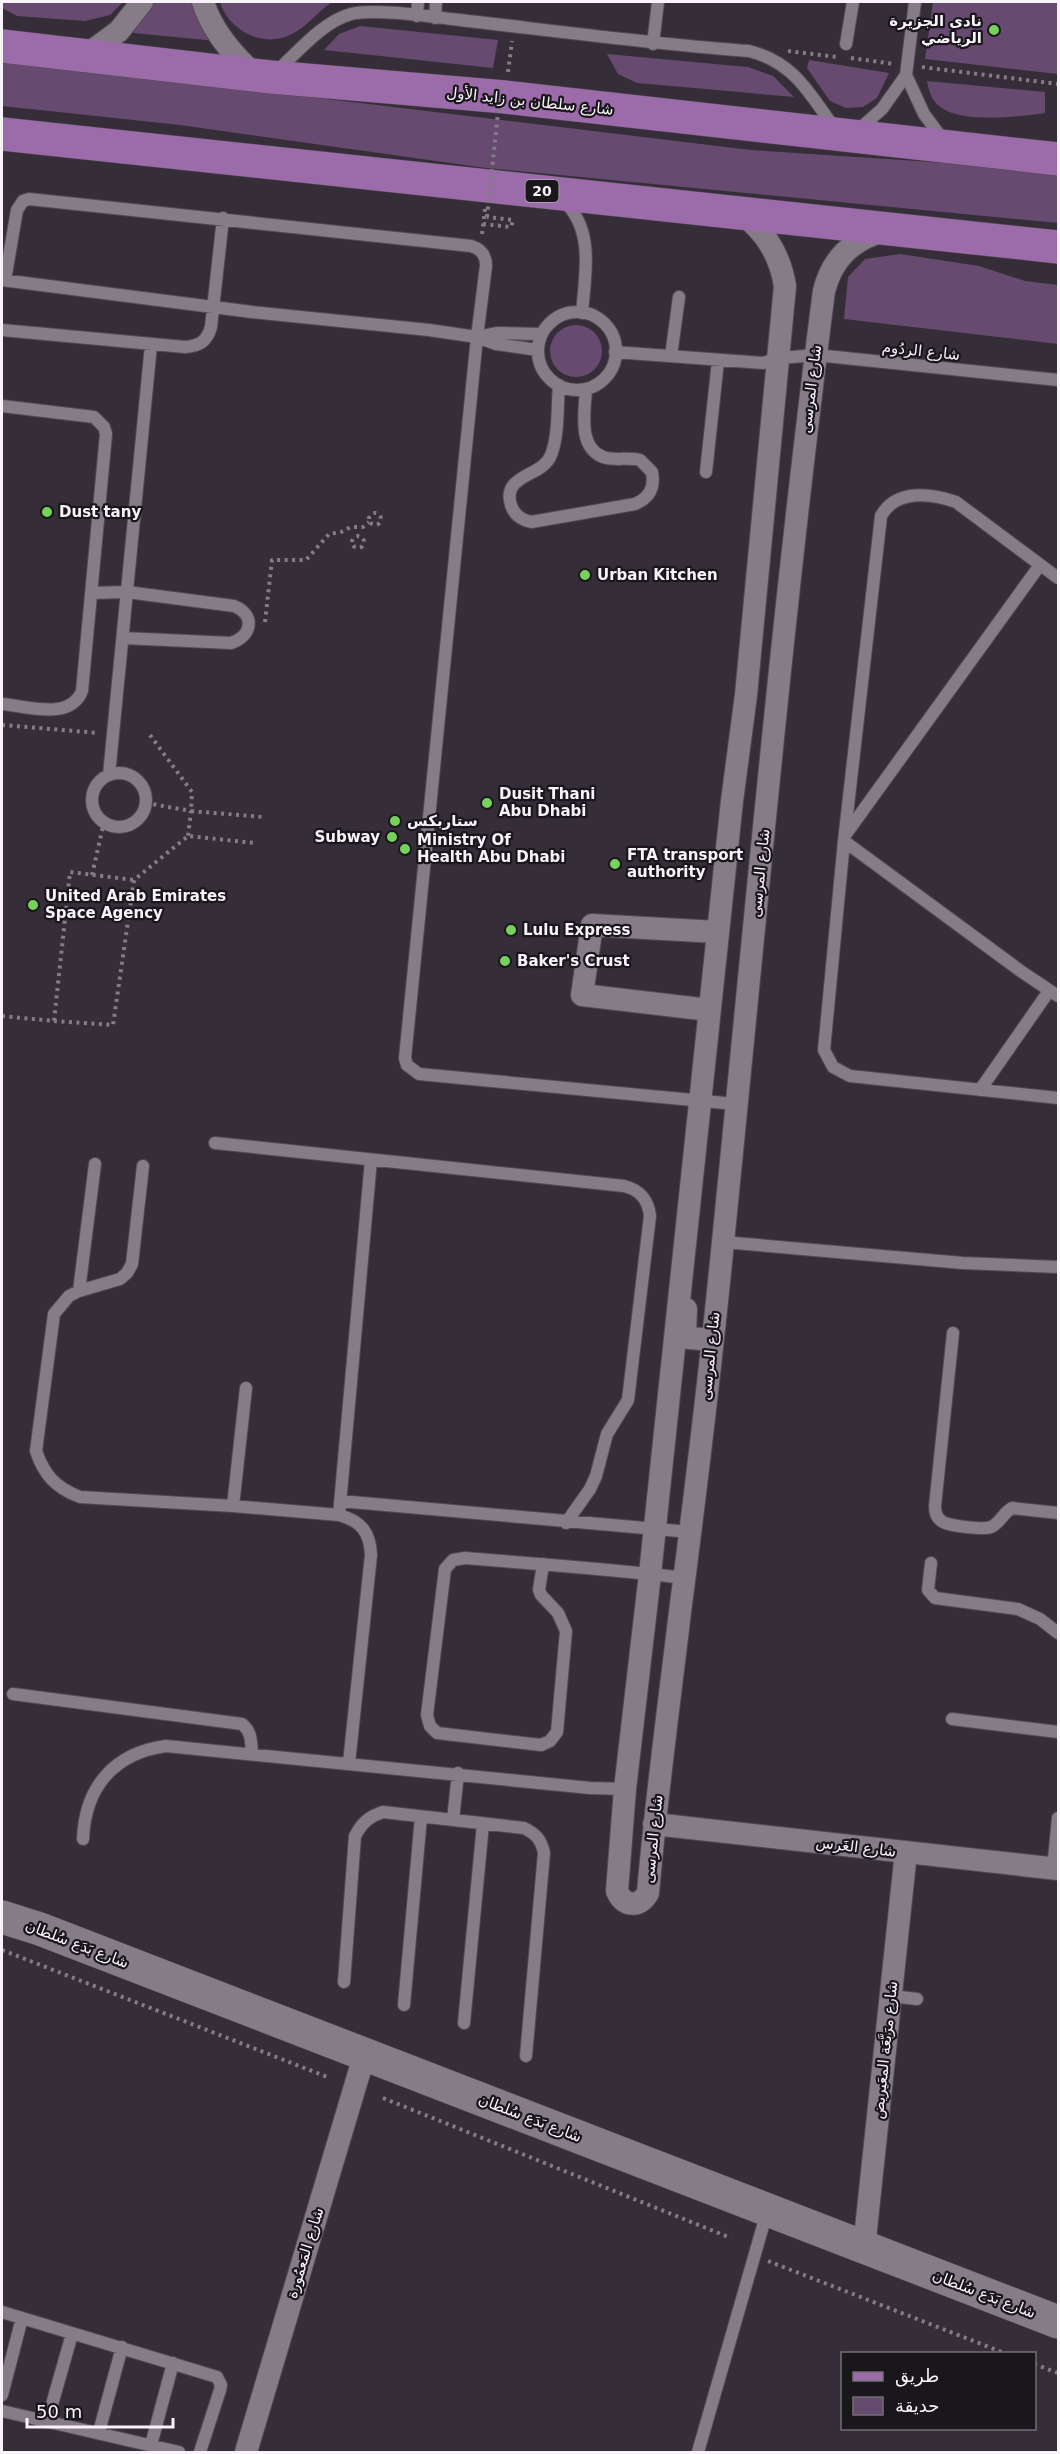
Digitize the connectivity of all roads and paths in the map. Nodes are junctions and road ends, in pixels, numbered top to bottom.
1 (142, 2) edge
2 (203, 2) edge
3 (418, 2) edge
4 (436, 2) edge
5 (658, 2) edge
6 (853, 2) edge
7 (915, 2) edge
8 (417, 16) junction
9 (435, 18) junction
10 (514, 26) junction
11 (654, 44) junction
12 (846, 44) dead end
13 (2, 46) edge
14 (85, 56) junction
15 (263, 75) junction
16 (906, 75) junction
17 (505, 86) junction
18 (845, 135) junction
19 (11, 139) edge
20 (949, 147) junction
21 (1059, 159) edge
22 (554, 193) junction
23 (487, 201) junction
24 (741, 213) junction
25 (224, 218) junction
26 (483, 224) junction
27 (891, 228) junction
28 (1059, 247) edge
29 (480, 250) junction
30 (3, 280) edge
31 (679, 297) dead end
32 (213, 307) junction
33 (582, 313) junction
34 (2, 330) edge
35 (542, 334) junction
36 (477, 337) junction
37 (151, 345) junction
38 (538, 350) junction
39 (615, 352) junction
40 (816, 355) junction
41 (671, 356) junction
42 (780, 358) junction
43 (718, 361) junction
44 (1059, 380) edge
45 (559, 385) junction
46 (586, 388) junction
47 (2, 406) edge
48 (770, 449) junction
49 (804, 453) junction
50 (706, 472) dead end
51 (369, 522) dead end
52 (346, 529) junction
53 (354, 537) dead end
54 (1040, 565) junction
55 (1059, 578) edge
56 (127, 592) junction
57 (91, 593) junction
58 (264, 633) dead end
59 (123, 638) junction
60 (746, 695) junction
61 (778, 699) junction
62 (2, 704) edge
63 (2, 725) edge
64 (113, 734) junction
65 (150, 735) dead end
66 (109, 775) junction
67 (732, 801) junction
68 (146, 803) junction
69 (767, 807) junction
70 (191, 811) junction
71 (263, 817) dead end
72 (104, 822) junction
73 (188, 836) junction
74 (844, 838) junction
75 (255, 843) dead end
76 (92, 875) junction
77 (134, 880) junction
78 (717, 933) junction
79 (1054, 994) edge
80 (709, 1010) junction
81 (2, 1016) edge
82 (54, 1021) junction
83 (980, 1090) junction
84 (1059, 1098) edge
85 (699, 1101) junction
86 (735, 1104) junction
87 (216, 1143) dead end
88 (371, 1160) junction
89 (95, 1164) dead end
90 (143, 1166) dead end
91 (723, 1242) junction
92 (684, 1244) junction
93 (1059, 1267) edge
94 (79, 1291) junction
95 (953, 1333) dead end
96 (712, 1340) junction
97 (246, 1388) dead end
98 (340, 1501) junction
99 (233, 1506) junction
100 (1059, 1513) edge
101 (339, 1515) junction
102 (566, 1522) junction
103 (655, 1528) junction
104 (690, 1532) junction
105 (931, 1563) dead end
106 (543, 1564) junction
107 (650, 1574) junction
108 (685, 1578) junction
109 (1059, 1633) edge
110 (13, 1694) dead end
111 (952, 1719) dead end
112 (1059, 1732) edge
113 (252, 1754) junction
114 (349, 1763) junction
115 (458, 1773) junction
116 (625, 1789) junction
117 (421, 1817) junction
118 (1059, 1818) edge
119 (453, 1820) junction
120 (483, 1824) junction
121 (654, 1824) junction
122 (84, 1839) dead end
123 (906, 1852) junction
124 (1056, 1869) edge
125 (2, 1917) edge
126 (2, 1950) edge
127 (344, 1983) dead end
128 (891, 1996) junction
129 (917, 1999) dead end
130 (404, 2005) dead end
131 (464, 2023) dead end
132 (364, 2053) junction
133 (526, 2055) dead end
134 (330, 2078) dead end
135 (383, 2098) dead end
136 (767, 2211) junction
137 (731, 2238) dead end
138 (864, 2248) junction
139 (767, 2261) dead end
140 (2, 2312) edge
141 (22, 2318) junction
142 (1059, 2322) edge
143 (72, 2334) junction
144 (122, 2347) junction
145 (1003, 2352) edge
146 (173, 2362) junction
147 (1036, 2364) edge
148 (1059, 2373) edge
149 (2, 2395) edge
150 (2, 2410) edge
151 (47, 2422) junction
152 (99, 2432) junction
153 (151, 2445) junction
154 (179, 2452) edge
155 (200, 2452) edge
156 (246, 2452) edge
157 (698, 2452) edge

1 - 14 street
2 - 15 street
3 - 8 lane
4 - 9 lane
5 - 11 lane
6 - 12 lane
7 - 16 lane
8 - 9 lane
8 - 15 lane
9 - 10 lane
10 - 11 lane
10 - 17 path
11 - 18 lane
13 - 14 main road, شارع سلطان بن زايد الأول
14 - 15 main road, شارع سلطان بن زايد الأول
15 - 17 main road, شارع سلطان بن زايد الأول
16 - 18 lane
16 - 20 lane
17 - 18 main road, شارع سلطان بن زايد الأول
17 - 23 path, bridge
18 - 20 main road, شارع سلطان بن زايد الأول
19 - 23 main road, 20
20 - 21 main road, شارع سلطان بن زايد الأول
22 - 23 main road, 20
22 - 24 main road, 20
22 - 33 lane
23 - 26 path
23 - 26 path
24 - 27 main road, 20
24 - 42 street, شارع المرسى
25 - 29 lane
25 - 30 lane
25 - 32 lane
26 - 29 path
27 - 28 main road, 20
27 - 40 street, شارع المرسى
29 - 36 lane
30 - 32 lane
31 - 41 lane
32 - 36 lane
32 - 37 lane
33 - 35 lane
33 - 39 lane
34 - 37 lane
35 - 36 lane
35 - 38 lane
36 - 38 lane
36 - 85 lane
37 - 56 lane
38 - 45 lane
39 - 41 lane, شارع الردُوم
39 - 46 lane
40 - 42 lane, شارع الردُوم
40 - 44 lane, شارع الردُوم
40 - 49 street, شارع المرسى
41 - 43 lane, شارع الردُوم
42 - 43 lane, شارع الردُوم
42 - 48 street, شارع المرسى
43 - 50 lane
45 - 46 lane
45 - 46 lane
47 - 57 lane
48 - 49 street
48 - 60 street, شارع المرسى
49 - 61 street, شارع المرسى
51 - 52 path
52 - 53 path
52 - 58 path
54 - 55 lane
54 - 74 lane
54 - 74 lane
56 - 57 lane
56 - 59 lane
56 - 59 lane
57 - 62 lane
59 - 64 lane
60 - 61 street
60 - 67 street, شارع المرسى
61 - 69 street, شارع المرسى
63 - 64 path
64 - 66 lane
65 - 70 path
66 - 68 lane
66 - 72 lane
67 - 69 street
67 - 78 street, شارع المرسى
68 - 70 path
68 - 72 lane
69 - 86 street, شارع المرسى
70 - 71 path
70 - 73 path
72 - 76 path
73 - 75 path
73 - 77 path
74 - 79 lane
74 - 83 lane
76 - 77 path
76 - 82 path
77 - 82 path
78 - 80 street, شارع المرسى
78 - 80 street
79 - 83 lane
80 - 85 street, شارع المرسى
81 - 82 path
83 - 84 lane
85 - 86 lane
85 - 92 street, شارع المرسى
86 - 91 street, شارع المرسى
87 - 88 lane
88 - 98 lane
88 - 102 lane
89 - 94 lane
90 - 94 lane
91 - 93 lane
91 - 96 street, شارع المرسى
92 - 96 street
92 - 103 street, شارع المرسى
94 - 99 lane
95 - 100 lane
96 - 104 street, شارع المرسى
97 - 99 lane
98 - 101 lane
98 - 102 lane
99 - 101 lane
101 - 114 lane
102 - 103 lane
103 - 104 lane
103 - 107 street, شارع المرسى
104 - 108 street, شارع المرسى
105 - 109 lane
106 - 106 lane
106 - 107 lane
107 - 108 lane
107 - 116 street, شارع المرسى
108 - 121 street, شارع المرسى
110 - 113 lane
111 - 112 lane
113 - 114 lane
113 - 122 lane
114 - 115 lane
115 - 116 lane
115 - 119 lane
116 - 121 street, شارع المرسى
117 - 119 lane
117 - 127 lane
117 - 130 lane
118 - 124 lane
119 - 120 lane
120 - 131 lane
120 - 133 lane
121 - 123 street, شارع الغَرس
123 - 124 street, شارع الغَرس
123 - 128 street, شارع مرَبَّعَة المعَيريض
125 - 132 street, شارع بَدَع سُلطان
126 - 134 path
128 - 129 lane
128 - 138 street, شارع مرَبَّعَة المعَيريض
132 - 136 street, شارع بَدَع سُلطان
132 - 156 street, شارع المَعمُورة
135 - 137 path
136 - 138 street, شارع بَدَع سُلطان
136 - 157 lane
138 - 142 street, شارع بَدَع سُلطان
139 - 145 path
140 - 141 lane
141 - 143 lane
141 - 149 lane
143 - 144 lane
143 - 151 lane
144 - 146 lane
144 - 152 lane
146 - 153 lane
146 - 155 lane
147 - 148 path
150 - 151 lane
151 - 152 lane
152 - 153 lane
153 - 154 lane

